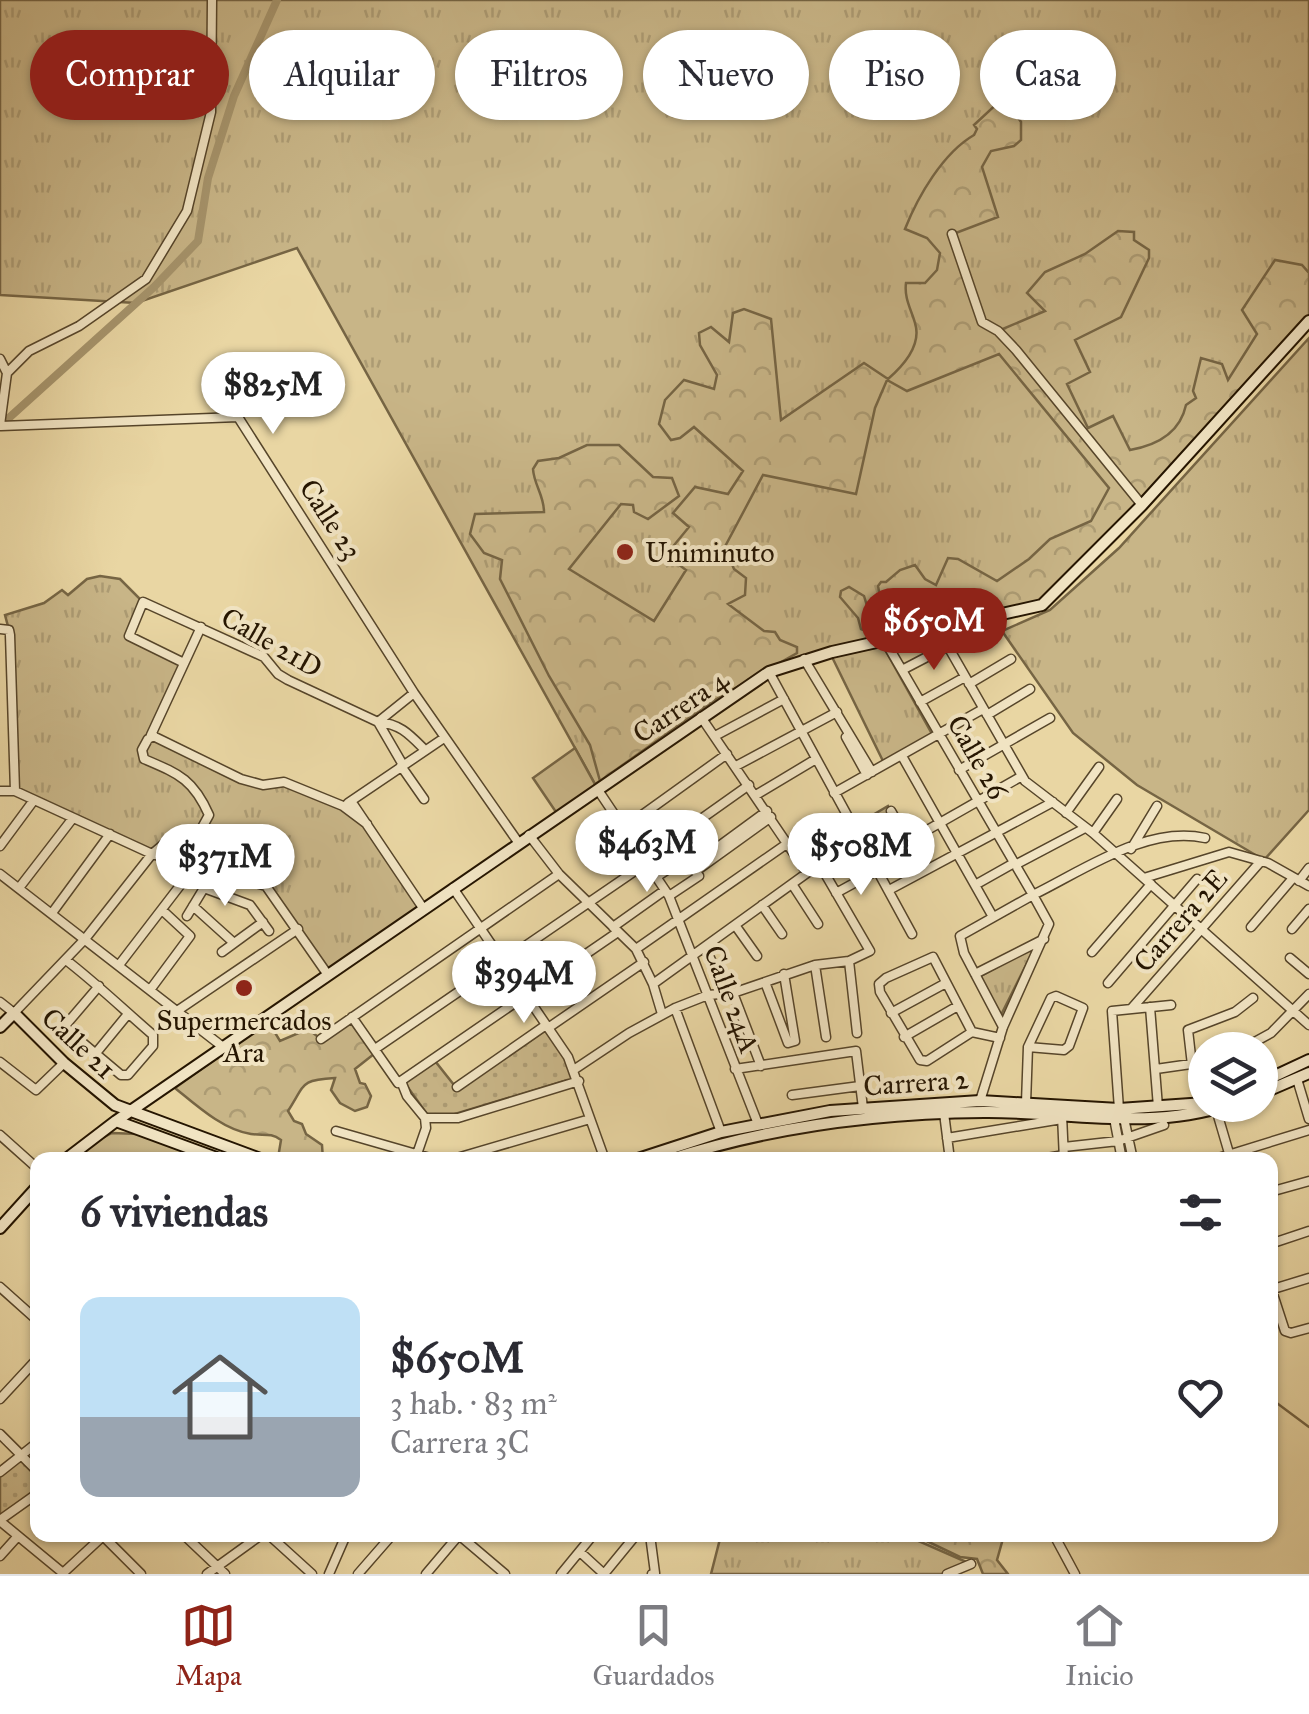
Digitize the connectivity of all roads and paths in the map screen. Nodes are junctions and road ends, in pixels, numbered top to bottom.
1 (212, 0) edge
2 (952, 234) dead end
3 (1309, 321) edge
4 (0, 359) edge
5 (6, 373) junction
6 (2, 408) edge
7 (1, 425) edge
8 (1142, 504) junction
9 (201, 627) junction
10 (5, 630) edge
11 (938, 630) junction
12 (885, 641) junction
13 (948, 646) junction
14 (804, 659) junction
15 (1011, 659) dead end
16 (184, 663) junction
17 (902, 670) junction
18 (769, 672) junction
19 (967, 681) junction
20 (1030, 689) dead end
21 (414, 693) junction
22 (784, 699) junction
23 (920, 702) junction
24 (13, 710) junction
25 (0, 711) edge
26 (985, 712) junction
27 (835, 713) junction
28 (701, 717) junction
29 (1050, 718) dead end
30 (378, 722) junction
31 (801, 730) junction
32 (938, 734) junction
33 (152, 736) junction
34 (715, 736) junction
35 (444, 738) junction
36 (1004, 746) junction
37 (424, 749) junction
38 (727, 754) junction
39 (902, 756) junction
40 (816, 760) junction
41 (402, 766) junction
42 (736, 766) junction
43 (1099, 767) dead end
44 (959, 770) junction
45 (869, 774) junction
46 (1022, 776) junction
47 (749, 786) junction
48 (598, 790) junction
49 (15, 791) junction
50 (0, 792) edge
51 (756, 794) junction
52 (834, 794) junction
53 (1117, 798) dead end
54 (34, 800) junction
55 (424, 800) dead end
56 (977, 801) junction
57 (1052, 802) junction
58 (347, 804) junction
59 (1156, 806) dead end
60 (892, 811) dead end
61 (1066, 813) junction
62 (769, 814) junction
63 (74, 818) junction
64 (1146, 820) junction
65 (940, 823) junction
66 (624, 828) junction
67 (1089, 831) junction
68 (996, 833) junction
69 (110, 834) junction
70 (529, 835) junction
71 (1163, 837) junction
72 (1206, 838) dead end
73 (908, 841) junction
74 (518, 842) junction
75 (862, 842) junction
76 (788, 843) junction
77 (0, 846) edge
78 (1130, 848) junction
79 (152, 854) junction
80 (958, 854) junction
81 (1116, 855) junction
82 (647, 860) junction
83 (1261, 862) junction
84 (1015, 864) junction
85 (820, 865) junction
86 (196, 866) junction
87 (875, 866) junction
88 (1309, 868) edge
89 (694, 869) junction
90 (807, 872) junction
91 (0, 874) edge
92 (559, 874) junction
93 (658, 876) junction
94 (1197, 879) dead end
95 (1296, 879) junction
96 (1147, 881) junction
97 (258, 883) junction
98 (792, 884) junction
99 (975, 885) junction
100 (1309, 886) edge
101 (19, 888) junction
102 (452, 888) junction
103 (888, 890) junction
104 (667, 893) junction
105 (836, 893) junction
106 (1034, 895) junction
107 (588, 904) junction
108 (250, 905) junction
109 (193, 906) junction
110 (762, 906) junction
111 (1176, 906) junction
112 (423, 908) junction
113 (1309, 909) edge
114 (162, 910) junction
115 (52, 914) junction
116 (187, 916) dead end
117 (993, 917) junction
118 (678, 920) junction
119 (263, 922) junction
120 (818, 924) dead end
121 (735, 925) junction
122 (1251, 927) dead end
123 (298, 928) junction
124 (616, 929) junction
125 (1203, 929) junction
126 (1292, 929) dead end
127 (479, 930) junction
128 (270, 931) dead end
129 (782, 934) dead end
130 (912, 934) dead end
131 (1044, 938) junction
132 (85, 939) junction
133 (234, 943) junction
134 (705, 947) junction
135 (636, 950) junction
136 (222, 952) dead end
137 (1092, 952) dead end
138 (693, 956) junction
139 (757, 956) dead end
140 (1290, 958) dead end
141 (66, 960) junction
142 (849, 961) junction
143 (502, 962) junction
144 (644, 962) junction
145 (118, 964) junction
146 (815, 965) junction
147 (784, 974) junction
148 (976, 974) junction
149 (1309, 974) edge
150 (328, 975) junction
151 (765, 982) junction
152 (1108, 982) dead end
153 (946, 983) junction
154 (653, 984) junction
155 (99, 986) junction
156 (150, 990) junction
157 (729, 993) junction
158 (1309, 994) edge
159 (525, 995) junction
160 (708, 995) junction
161 (1253, 998) dead end
162 (0, 1002) edge
163 (1172, 1005) dead end
164 (956, 1007) junction
165 (1150, 1007) junction
166 (675, 1008) junction
167 (1132, 1008) junction
168 (1295, 1010) junction
169 (177, 1011) junction
170 (891, 1012) junction
171 (14, 1014) junction
172 (128, 1014) junction
173 (662, 1014) junction
174 (352, 1017) junction
175 (1309, 1025) edge
176 (547, 1026) junction
177 (0, 1027) edge
178 (1002, 1027) junction
179 (972, 1032) junction
180 (1188, 1032) edge
181 (1272, 1032) edge
182 (857, 1033) dead end
183 (826, 1037) dead end
184 (904, 1037) junction
185 (1000, 1038) junction
186 (320, 1039) dead end
187 (1028, 1046) junction
188 (223, 1047) junction
189 (375, 1050) junction
190 (96, 1053) junction
191 (1309, 1060) edge
192 (0, 1062) edge
193 (64, 1062) junction
194 (761, 1066) junction
195 (1188, 1066) edge
196 (575, 1069) junction
197 (1156, 1069) junction
198 (735, 1070) junction
199 (1309, 1073) edge
200 (1278, 1075) edge
201 (1297, 1079) junction
202 (578, 1081) junction
203 (400, 1082) junction
204 (860, 1086) junction
205 (457, 1087) dead end
206 (1278, 1087) edge
207 (792, 1096) dead end
208 (1026, 1103) junction
209 (989, 1105) junction
210 (1188, 1107) edge
211 (863, 1108) junction
212 (1158, 1108) junction
213 (130, 1112) junction
214 (944, 1113) junction
215 (1119, 1115) junction
216 (1188, 1115) edge
217 (1062, 1116) junction
218 (425, 1118) junction
219 (590, 1119) junction
220 (1309, 1119) edge
221 (116, 1120) junction
222 (1220, 1122) edge
223 (758, 1124) junction
224 (1164, 1125) dead end
225 (1309, 1130) edge
226 (336, 1131) dead end
227 (721, 1132) junction
228 (0, 1135) edge
229 (947, 1138) junction
230 (1129, 1138) junction
231 (1118, 1141) junction
232 (229, 1148) junction
233 (75, 1152) edge
234 (201, 1152) edge
235 (227, 1152) edge
236 (240, 1152) edge
237 (398, 1152) edge
238 (418, 1152) edge
239 (477, 1152) edge
240 (602, 1152) edge
241 (660, 1152) edge
242 (703, 1152) edge
243 (949, 1152) edge
244 (1064, 1152) edge
245 (1072, 1152) edge
246 (1120, 1152) edge
247 (1132, 1152) edge
248 (1229, 1152) edge
249 (1245, 1152) edge
250 (30, 1162) edge
251 (1309, 1181) edge
252 (1278, 1190) edge
253 (30, 1195) edge
254 (0, 1228) edge
255 (1309, 1231) edge
256 (1278, 1241) edge
257 (1309, 1278) edge
258 (1278, 1286) edge
259 (0, 1287) edge
260 (1278, 1310) edge
261 (30, 1314) edge
262 (1309, 1328) edge
263 (30, 1367) edge
264 (0, 1400) edge
265 (0, 1434) edge
266 (30, 1448) edge
267 (22, 1453) junction
268 (30, 1462) edge
269 (0, 1472) edge
270 (30, 1499) edge
271 (0, 1520) edge
272 (18, 1536) junction
273 (96, 1542) edge
274 (108, 1542) edge
275 (191, 1542) edge
276 (253, 1542) edge
277 (277, 1542) edge
278 (343, 1542) edge
279 (386, 1542) edge
280 (453, 1542) edge
281 (467, 1542) edge
282 (588, 1542) edge
283 (630, 1542) edge
284 (651, 1542) edge
285 (1058, 1542) edge
286 (580, 1552) junction
287 (0, 1556) edge
288 (971, 1564) dead end
289 (221, 1570) edge
290 (500, 1572) edge
291 (653, 1573) edge
292 (63, 1574) edge
293 (141, 1574) edge
294 (207, 1574) edge
295 (312, 1574) edge
296 (328, 1574) edge
297 (358, 1574) edge
298 (426, 1574) edge
299 (561, 1574) edge
300 (604, 1574) edge
301 (947, 1574) edge
302 (1076, 1574) edge

1 - 5 street
2 - 8 street
3 - 8 main road, Carrera 4
4 - 5 street
5 - 6 street
6 - 7 street
7 - 21 street, Calle 23
8 - 11 main road, Carrera 4
9 - 16 street
9 - 16 street, Calle 21D
9 - 30 street, Calle 21D
10 - 24 street
11 - 12 main road, Carrera 4
11 - 13 street
12 - 14 main road, Carrera 4
12 - 17 street, Calle 26
13 - 17 street
13 - 19 street
14 - 18 main road, Carrera 4
14 - 27 street
15 - 19 street
16 - 33 street
17 - 23 street, Calle 26
18 - 22 street
18 - 28 main road, Carrera 4
19 - 23 street
19 - 26 street
20 - 26 street
21 - 30 street
21 - 35 street, Calle 23
22 - 31 street
22 - 34 street
23 - 32 street, Calle 26
24 - 25 street
24 - 49 street
26 - 32 street
26 - 36 street
27 - 31 street
27 - 45 street
28 - 34 street
28 - 48 main road, Carrera 4
29 - 36 street
30 - 37 street, Calle 21D
30 - 41 street
31 - 40 street
31 - 42 street
32 - 39 street
32 - 44 street, Calle 26
33 - 58 street
33 - 79 street
34 - 38 street
35 - 37 street
35 - 74 street, Calle 23
36 - 44 street
36 - 46 street
37 - 41 street
38 - 42 street
38 - 66 street
39 - 45 street
39 - 65 street
40 - 51 street
40 - 52 street
41 - 55 street
41 - 58 street
42 - 47 street
43 - 61 street
44 - 56 street, Calle 26
45 - 52 street
46 - 56 street
46 - 57 street
47 - 51 street
47 - 82 street
48 - 66 street, Calle 24A
48 - 70 main road, Carrera 4
49 - 50 street
49 - 54 street
51 - 62 street
52 - 75 street
53 - 67 street
54 - 63 street
54 - 77 street
56 - 65 street
56 - 68 street, Calle 26
57 - 61 street
57 - 68 street
58 - 112 street
59 - 64 street
60 - 73 street
61 - 67 street
62 - 76 street
62 - 89 street
63 - 69 street
63 - 101 street
64 - 71 street
64 - 78 street
65 - 73 street
65 - 80 street
66 - 82 street, Calle 24A
67 - 81 street
67 - 84 street
68 - 80 street
68 - 84 street, Calle 26
69 - 79 street
69 - 115 street
70 - 74 main road, Carrera 4
70 - 92 street
71 - 72 street
71 - 78 street
73 - 87 street
74 - 102 main road, Carrera 4
75 - 85 street
75 - 87 street
76 - 90 street
76 - 118 street
78 - 81 street
79 - 86 street
79 - 132 street
80 - 99 street
80 - 103 street
81 - 96 street
81 - 106 street
82 - 93 street, Calle 24A
82 - 107 street
83 - 95 street
83 - 96 street
83 - 125 street, Carrera 2E
84 - 99 street
84 - 106 street, Calle 26
85 - 90 street
85 - 105 street
86 - 97 street
86 - 114 street
87 - 103 street
87 - 105 street
88 - 95 street
89 - 93 street
89 - 104 street
90 - 98 street
91 - 101 street
92 - 107 street
92 - 127 street
93 - 104 street, Calle 24A
94 - 111 street
95 - 100 street
95 - 122 street
96 - 111 street
96 - 137 street
97 - 108 street
97 - 123 street
98 - 110 street
98 - 120 street
99 - 117 street
101 - 115 street
102 - 112 main road, Carrera 4
102 - 127 street
103 - 130 street
104 - 118 street, Calle 24A
104 - 124 street
105 - 142 street
106 - 117 street
106 - 131 street, Calle 26
107 - 124 street
107 - 143 street
108 - 109 street
108 - 119 street
109 - 116 street
109 - 133 street
110 - 121 street
110 - 129 street
111 - 125 street
111 - 152 street
112 - 150 main road, Carrera 4
113 - 126 street
114 - 145 street
114 - 156 street
115 - 132 street
117 - 148 street
118 - 135 street
118 - 138 street, Calle 24A
119 - 128 street
119 - 133 street
121 - 134 street
121 - 139 street
123 - 150 street
123 - 169 street
124 - 135 street
124 - 159 street
125 - 167 street, Carrera 2E
125 - 168 street
127 - 143 street
127 - 174 street
131 - 148 street
131 - 178 street
132 - 141 street
132 - 145 street
133 - 136 street
134 - 138 street
134 - 157 street
135 - 144 street
138 - 154 street
138 - 160 street, Calle 24A
140 - 149 street
141 - 155 street
141 - 171 street
142 - 146 street
142 - 182 street
143 - 159 street
143 - 189 street
144 - 154 street
144 - 176 street
145 - 156 street
146 - 147 street
146 - 183 street
147 - 151 street
147 - 151 street
148 - 178 street
150 - 188 main road, Carrera 4
151 - 157 street
153 - 164 street
153 - 170 street
153 - 170 street
154 - 173 street
155 - 172 street
155 - 190 street
156 - 169 street
157 - 160 street
157 - 194 street
158 - 168 street
159 - 176 street
159 - 203 street
160 - 166 street
160 - 198 street, Calle 24A
161 - 180 street
162 - 171 street, Calle 21
163 - 165 street
164 - 179 street
164 - 184 street
165 - 167 street
165 - 197 street
166 - 173 street
166 - 227 street
167 - 215 street, Carrera 2E
168 - 175 street
168 - 181 street
169 - 188 street
170 - 184 street
171 - 177 main road
171 - 193 main road, Calle 21
172 - 190 street
172 - 190 street
173 - 196 street
174 - 186 street
174 - 189 street
176 - 196 street
176 - 205 street
178 - 185 street
179 - 184 street
179 - 185 street
185 - 209 street
187 - 187 street
187 - 208 street
188 - 213 main road, Carrera 4
189 - 203 street
191 - 200 main road
192 - 193 street
193 - 213 main road, Calle 21
194 - 198 street
194 - 204 street
195 - 197 street
196 - 202 street
197 - 212 street
198 - 223 street, Calle 24A
199 - 201 main road
201 - 206 main road
201 - 220 street
202 - 218 street
202 - 219 street
203 - 218 street
204 - 207 street
204 - 211 street
208 - 209 main road, Carrera 2
208 - 215 main road, Carrera 2
209 - 211 main road, Carrera 2
209 - 214 main road, Carrera 2
209 - 217 main road, Carrera 2
210 - 212 main road, Carrera 2
211 - 223 main road, Carrera 2
212 - 215 main road, Carrera 2
213 - 221 main road, Carrera 4
213 - 232 main road
214 - 229 street
214 - 242 main road, Carrera 2
215 - 216 main road, Carrera 2
215 - 217 main road, Carrera 2
215 - 230 street
215 - 231 street
217 - 229 street
217 - 244 street
218 - 238 street
219 - 239 street
219 - 240 street
221 - 233 main road, Carrera 4
221 - 234 main road
222 - 248 street
223 - 227 main road, Carrera 2
224 - 230 street
225 - 249 street
226 - 237 street
227 - 241 main road, Carrera 2
228 - 250 street
229 - 243 street
230 - 231 street
230 - 247 street
231 - 245 street
231 - 246 street
232 - 235 street
232 - 236 main road
251 - 252 street
253 - 254 main road
255 - 256 street
257 - 258 street
259 - 261 street
260 - 262 street
263 - 264 street
265 - 267 street
266 - 267 street
267 - 268 street
267 - 269 street
270 - 271 street
271 - 272 street
272 - 287 street
272 - 292 street
273 - 292 street
274 - 293 street
275 - 289 street
276 - 289 street
277 - 295 street
278 - 296 street
279 - 297 street
280 - 298 street
281 - 290 street
282 - 286 street
283 - 300 street
284 - 291 street
285 - 302 street
286 - 299 street
286 - 300 street
288 - 301 street
289 - 294 street

